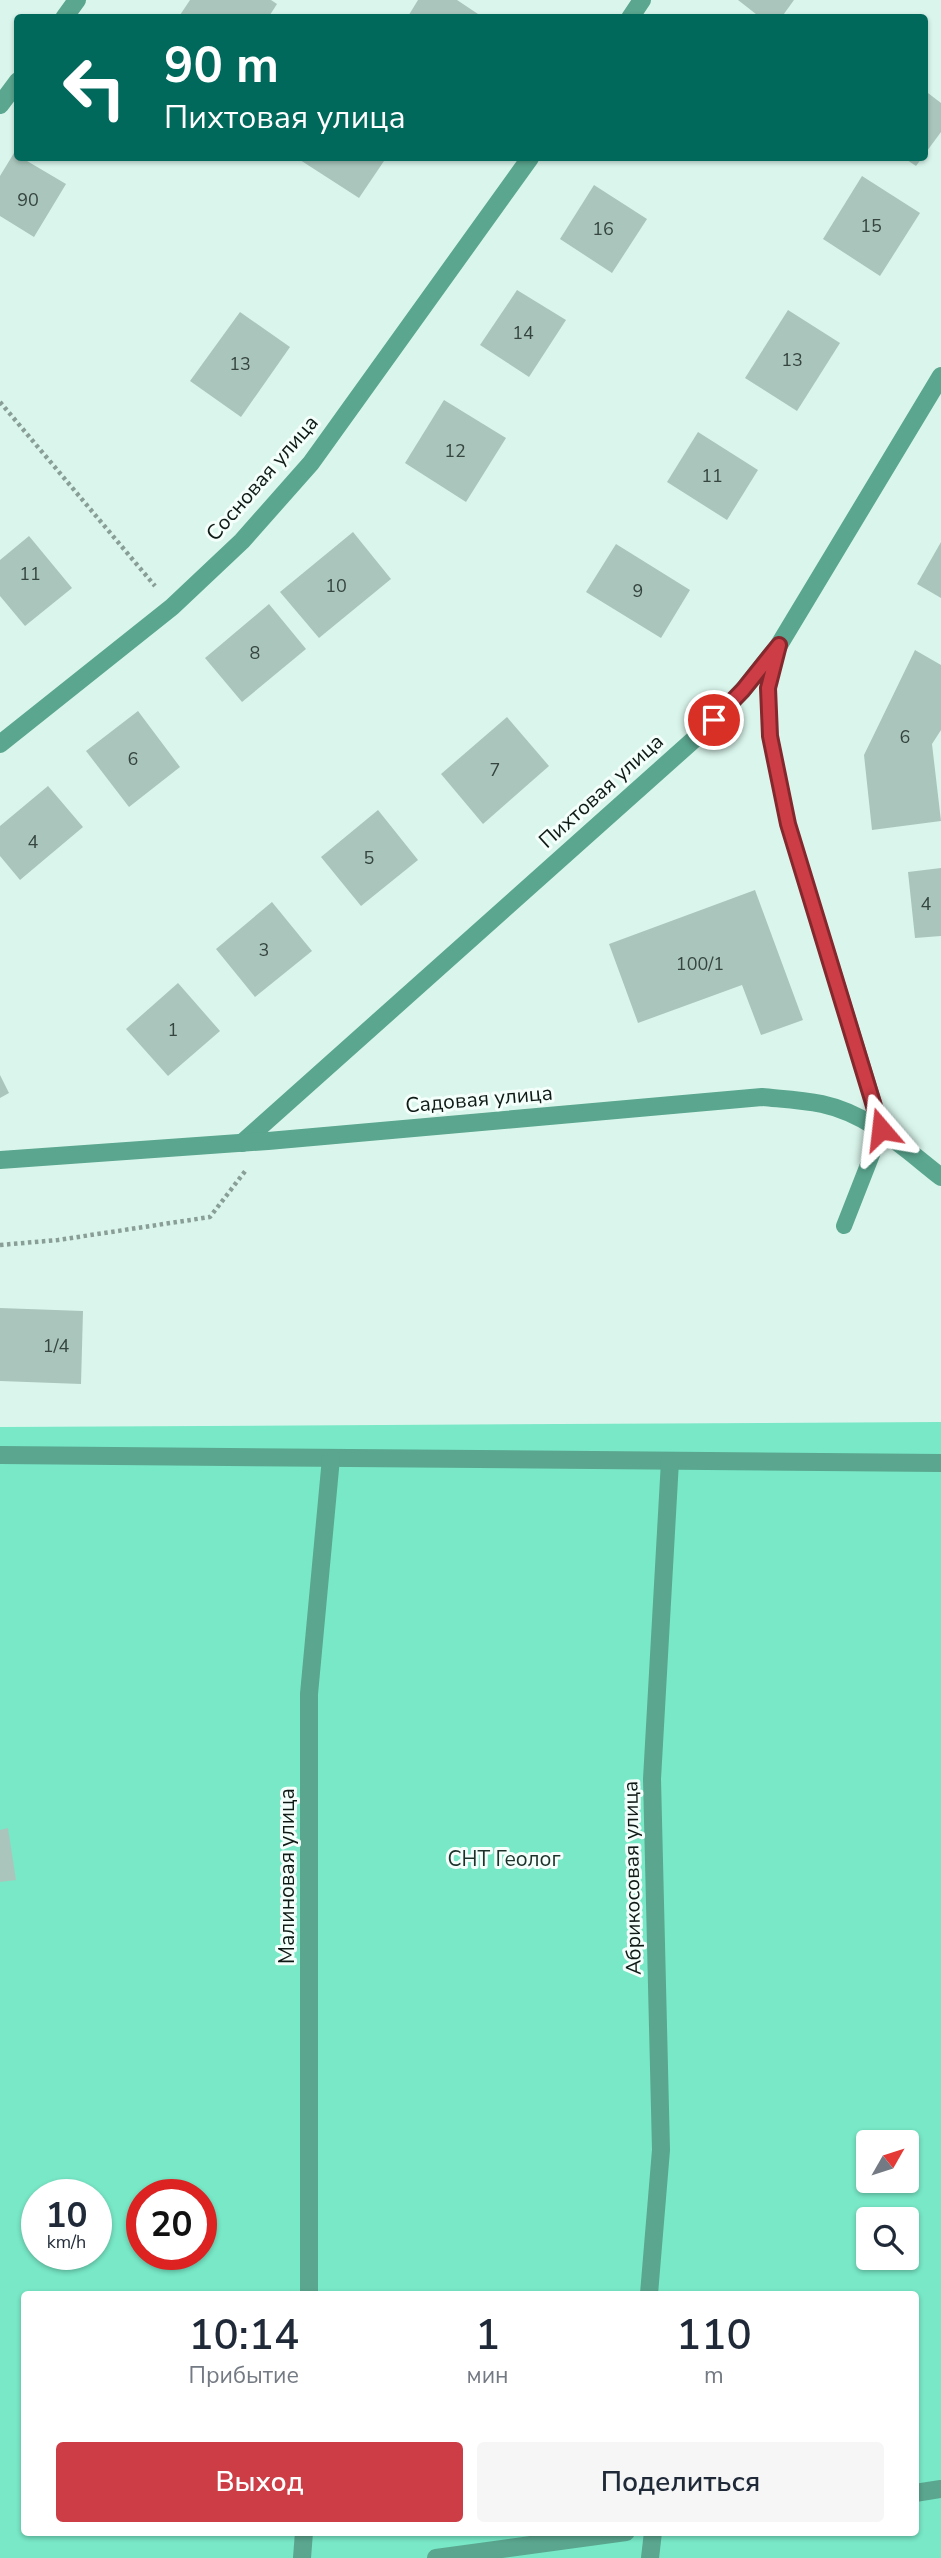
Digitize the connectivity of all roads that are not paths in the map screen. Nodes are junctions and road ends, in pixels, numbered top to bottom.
1 (14, 86) edge
2 (0, 104) edge
3 (528, 161) edge
4 (941, 376) edge
5 (779, 645) junction
6 (0, 744) edge
7 (881, 1129) junction
8 (242, 1143) junction
9 (0, 1160) edge
10 (941, 1177) edge
11 (844, 1226) dead end
12 (0, 1455) edge
13 (331, 1458) junction
14 (670, 1461) junction
15 (941, 1463) edge
16 (309, 2291) edge
17 (649, 2291) edge
18 (941, 2489) edge
19 (919, 2492) edge
20 (304, 2536) edge
21 (597, 2536) edge
22 (653, 2536) edge
23 (302, 2558) edge
24 (436, 2558) edge
25 (650, 2558) edge

1 - 2 street
3 - 6 street, Сосновая улица
4 - 5 street, Пихтовая улица
5 - 7 lane
5 - 8 street, Пихтовая улица
7 - 8 street, Садовая улица
7 - 10 street, Садовая улица
7 - 11 lane
8 - 9 street, Садовая улица
12 - 13 street
13 - 14 street
13 - 16 street, Малиновая улица
14 - 15 street
14 - 17 street, Абрикосовая улица
18 - 19 street
20 - 23 street
21 - 24 street
22 - 25 street

